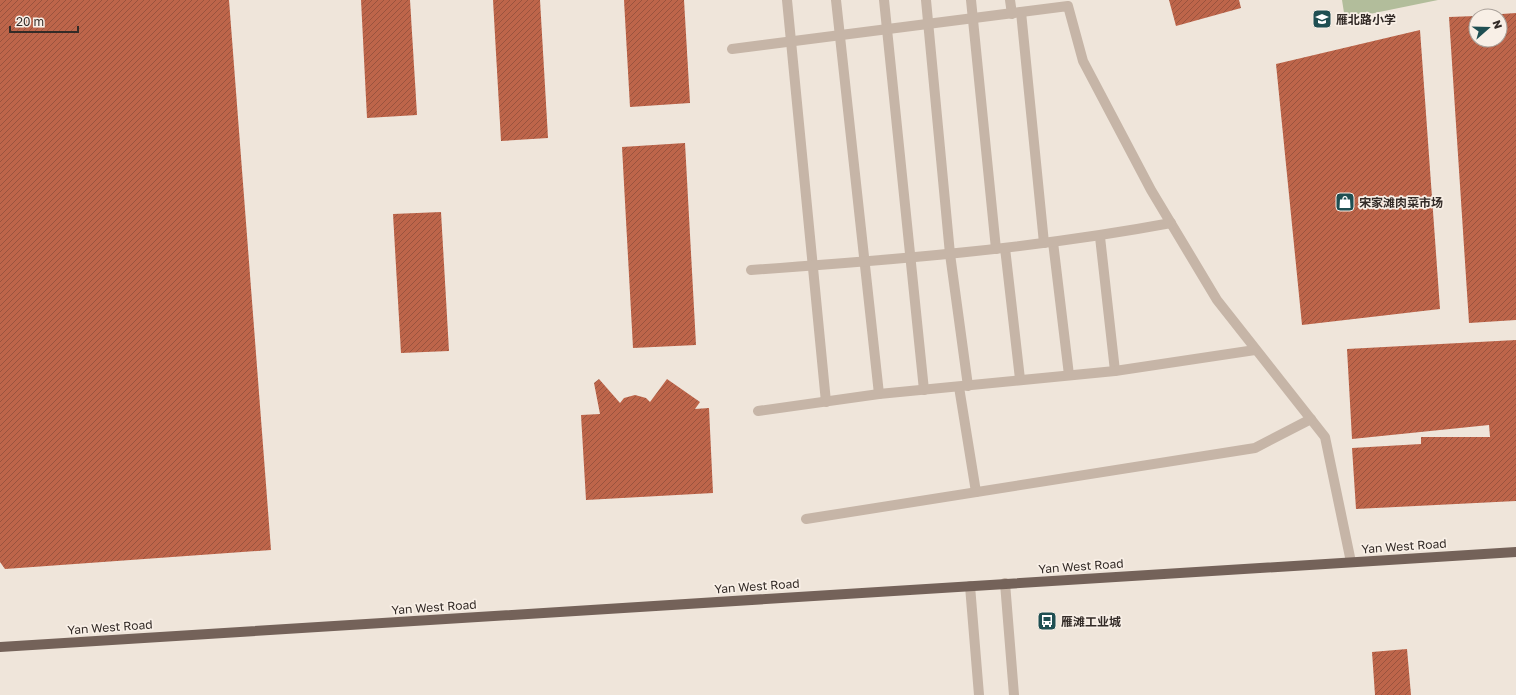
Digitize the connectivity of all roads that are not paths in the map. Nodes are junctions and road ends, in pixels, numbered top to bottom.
1 (787, 0) edge
2 (836, 0) edge
3 (884, 0) edge
4 (926, 0) edge
5 (971, 0) edge
6 (1010, 0) edge
7 (1016, 13) junction
8 (973, 18) junction
9 (928, 24) junction
10 (887, 30) junction
11 (840, 35) junction
12 (792, 42) junction
13 (732, 49) dead end
14 (1171, 224) junction
15 (1100, 237) junction
16 (1049, 243) junction
17 (1000, 248) junction
18 (950, 254) junction
19 (911, 258) junction
20 (864, 262) junction
21 (814, 266) junction
22 (751, 270) dead end
23 (1255, 350) junction
24 (1115, 370) junction
25 (1069, 375) junction
26 (1020, 379) junction
27 (964, 387) junction
28 (924, 390) junction
29 (879, 394) junction
30 (826, 402) junction
31 (758, 411) dead end
32 (1311, 420) junction
33 (976, 492) junction
34 (806, 519) dead end
35 (1516, 552) edge
36 (1351, 562) junction
37 (1005, 583) junction
38 (970, 586) junction
39 (0, 647) edge
40 (979, 695) edge
41 (1014, 695) edge

1 - 12 street
2 - 11 street
3 - 10 street
4 - 9 street
5 - 8 street
6 - 7 street
7 - 8 street
7 - 14 street
7 - 16 street
8 - 9 street
8 - 17 street
9 - 10 street
9 - 18 street
10 - 11 street
10 - 19 street
11 - 12 street
11 - 20 street
12 - 13 street
12 - 21 street
14 - 15 street
14 - 23 street
15 - 16 street
15 - 24 street
16 - 17 street
16 - 25 street
17 - 18 street
17 - 26 street
18 - 19 street
18 - 27 street
19 - 20 street
19 - 28 street
20 - 21 street
20 - 29 street
21 - 22 street
21 - 30 street
23 - 24 street
23 - 32 street
24 - 25 street
25 - 26 street
26 - 27 street
27 - 28 street
27 - 33 street
28 - 29 street
29 - 30 street
30 - 31 street
32 - 33 street
32 - 36 street
33 - 34 street
35 - 36 main road, Yan West Road
36 - 37 main road, Yan West Road
37 - 38 main road, Yan West Road
37 - 41 street
38 - 39 main road, Yan West Road
38 - 40 street

